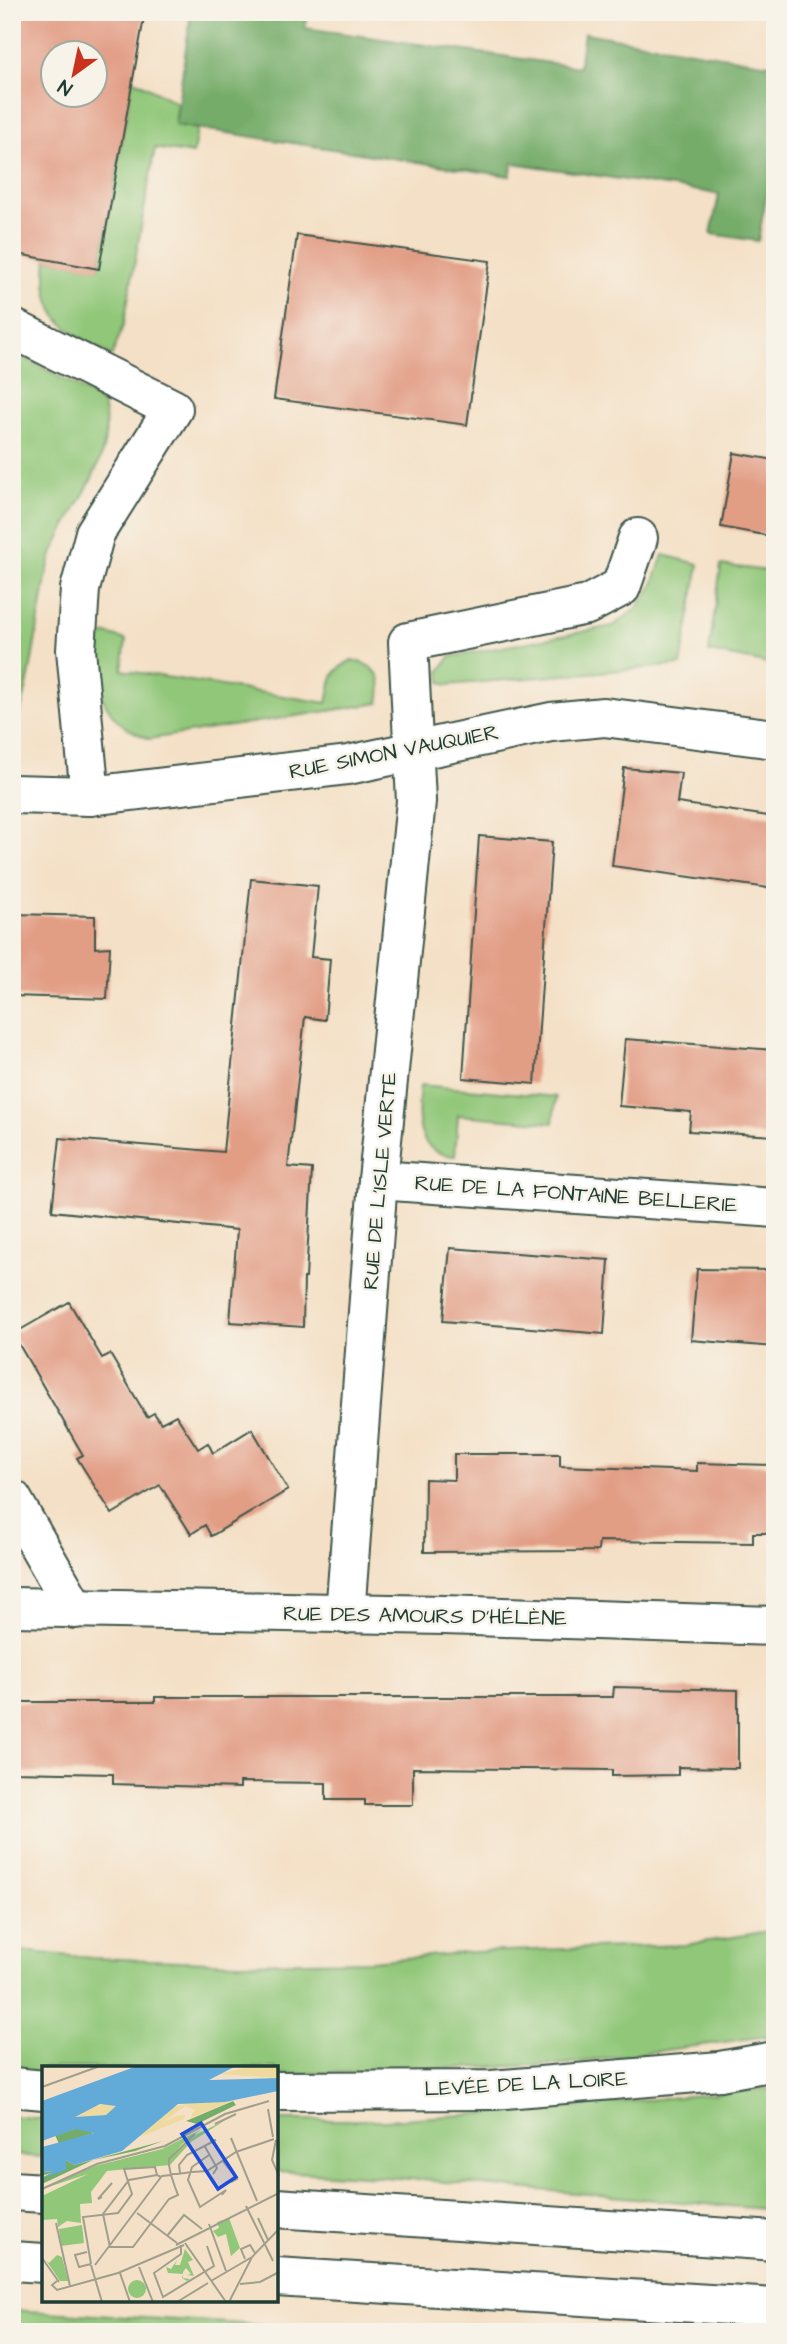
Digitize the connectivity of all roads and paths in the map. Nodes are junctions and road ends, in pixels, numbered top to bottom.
1 (12, 328) edge
2 (638, 538) dead end
3 (775, 739) edge
4 (412, 750) junction
5 (12, 793) edge
6 (90, 796) junction
7 (378, 1180) junction
8 (775, 1208) edge
9 (12, 1499) edge
10 (12, 1607) edge
11 (75, 1609) junction
12 (345, 1614) junction
13 (775, 1626) edge
14 (775, 2061) edge
15 (12, 2087) edge
16 (42, 2090) edge
17 (278, 2091) edge
18 (12, 2191) edge
19 (42, 2193) edge
20 (278, 2208) edge
21 (775, 2241) edge
22 (12, 2261) edge
23 (42, 2263) edge
24 (278, 2277) edge
25 (775, 2308) edge

1 - 6 main road
2 - 4 main road, RUE DE L'ISLE VERTE
3 - 4 main road, RUE SIMON VAUQUIER
4 - 6 main road, RUE SIMON VAUQUIER
4 - 7 main road, RUE DE L'ISLE VERTE
5 - 6 main road, RUE SIMON VAUQUIER
7 - 8 main road, RUE DE LA FONTAINE BELLERIE
7 - 12 main road, RUE DE L'ISLE VERTE
9 - 11 main road
10 - 11 main road, RUE DES AMOURS D'HÉLÈNE
11 - 12 main road, RUE DES AMOURS D'HÉLÈNE
12 - 13 main road, RUE DES AMOURS D'HÉLÈNE
14 - 17 main road, LEVÉE DE LA LOIRE
15 - 16 main road
18 - 19 main road
20 - 21 main road
22 - 23 main road
24 - 25 main road

